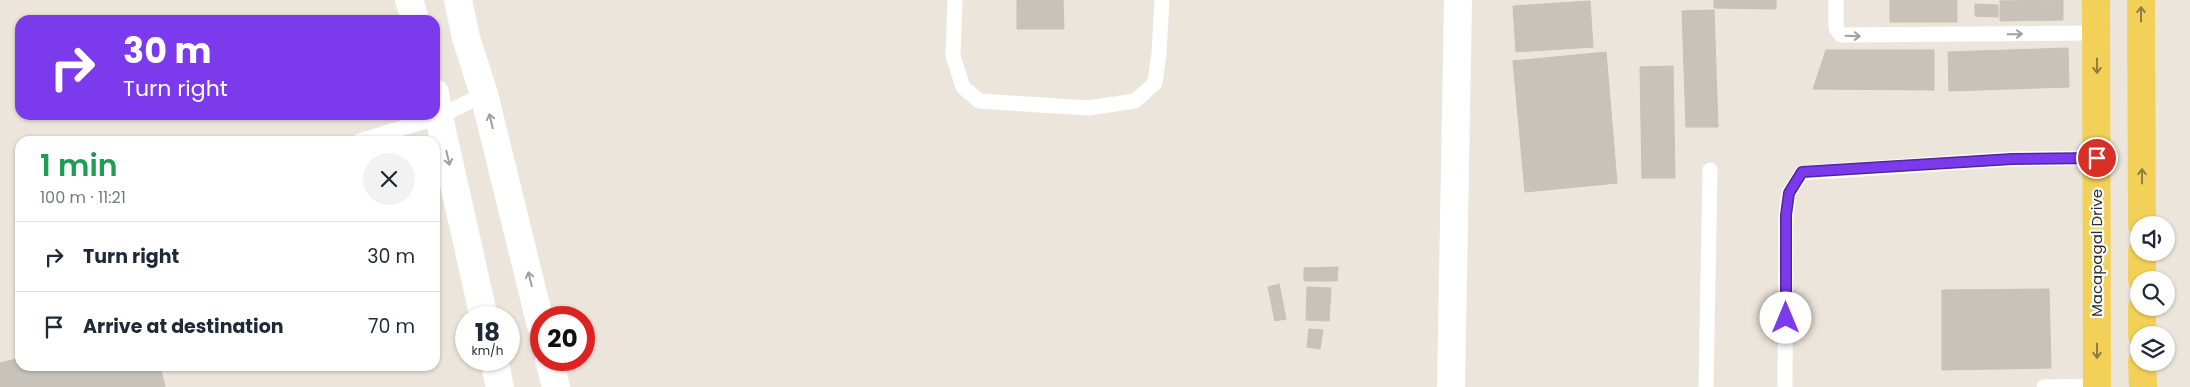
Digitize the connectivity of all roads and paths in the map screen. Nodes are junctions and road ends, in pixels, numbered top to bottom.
1 (409, 0) edge
2 (458, 0) edge
3 (955, 0) edge
4 (1162, 0) edge
5 (1458, 0) edge
6 (1836, 0) edge
7 (2096, 0) edge
8 (2141, 0) edge
9 (414, 15) edge
10 (2097, 33) junction
11 (484, 94) junction
12 (440, 104) edge
13 (440, 119) edge
14 (404, 120) edge
15 (370, 136) edge
16 (2097, 158) junction
17 (1710, 170) dead end
18 (2142, 216) edge
19 (481, 306) edge
20 (536, 306) edge
21 (496, 371) edge
22 (552, 371) edge
23 (2142, 371) edge
24 (500, 387) edge
25 (556, 387) edge
26 (1451, 387) edge
27 (1706, 387) edge
28 (1786, 387) edge
29 (2044, 387) edge
30 (2097, 387) edge
31 (2142, 387) edge

1 - 9 street
2 - 11 street
3 - 4 lane
5 - 26 street
6 -> 10 lane
7 - 10 main road, Macapagal Drive
18 -> 8 main road
10 -> 16 main road, Macapagal Drive
11 - 12 lane
20 -> 11 street
13 -> 19 street
14 - 15 lane
16 - 28 lane
16 -> 30 main road, Macapagal Drive
17 - 27 lane
21 - 24 street
22 - 25 street
23 - 31 main road
29 - 30 lane

